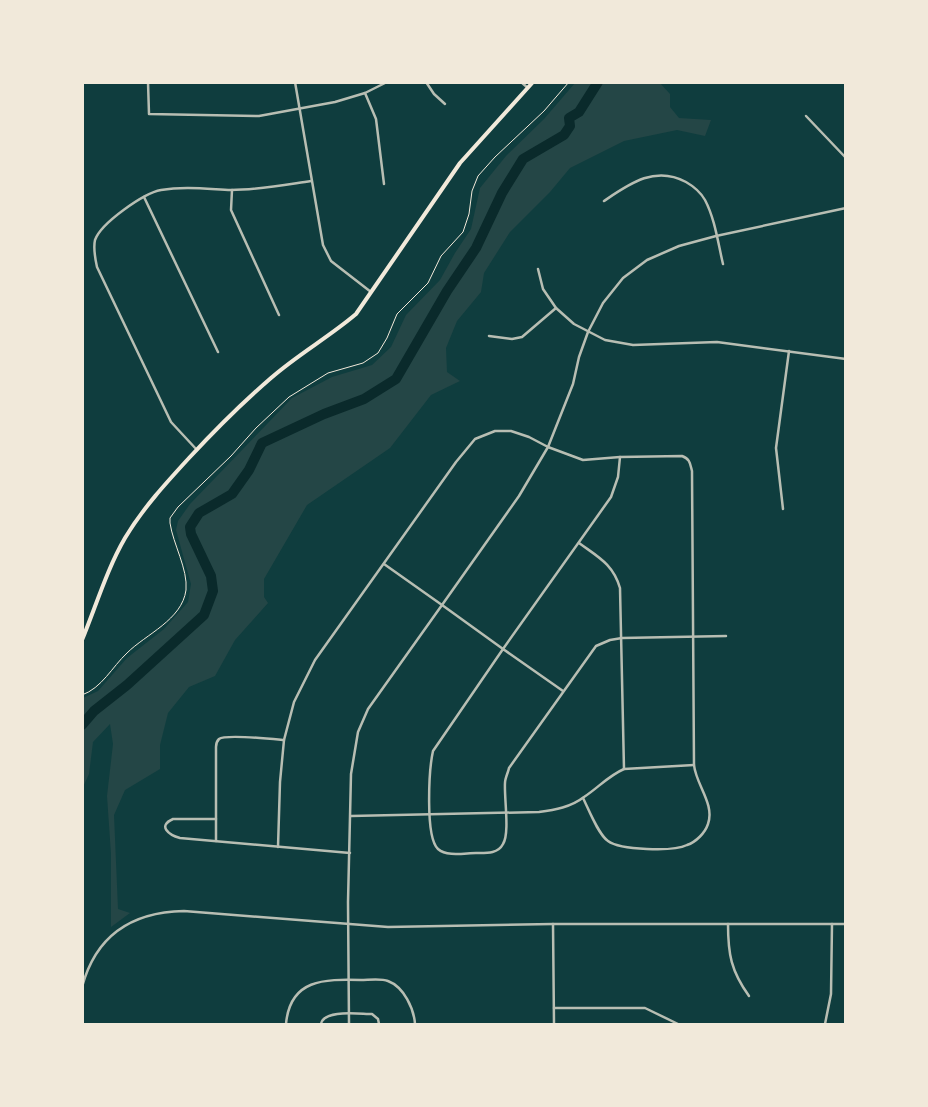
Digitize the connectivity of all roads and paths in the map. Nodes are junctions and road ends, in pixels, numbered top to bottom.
1 (148, 82) edge
2 (295, 82) edge
3 (387, 82) edge
4 (426, 82) edge
5 (521, 82) edge
6 (534, 82) edge
7 (569, 82) edge
8 (529, 89) junction
9 (366, 93) junction
10 (445, 104) dead end
11 (299, 108) junction
12 (806, 116) dead end
13 (846, 158) edge
14 (311, 180) junction
15 (384, 184) dead end
16 (232, 190) junction
17 (144, 197) junction
18 (604, 201) dead end
19 (846, 208) edge
20 (716, 236) junction
21 (723, 264) dead end
22 (538, 269) dead end
23 (372, 293) junction
24 (556, 308) junction
25 (279, 315) dead end
26 (588, 332) junction
27 (489, 336) dead end
28 (218, 352) dead end
29 (789, 352) junction
30 (846, 359) edge
31 (548, 447) junction
32 (197, 450) junction
33 (620, 457) junction
34 (783, 509) dead end
35 (579, 543) junction
36 (384, 564) junction
37 (442, 605) junction
38 (693, 636) junction
39 (726, 636) dead end
40 (622, 638) junction
41 (82, 640) edge
42 (503, 649) junction
43 (563, 691) junction
44 (82, 695) edge
45 (284, 740) junction
46 (694, 765) junction
47 (624, 769) junction
48 (583, 798) junction
49 (506, 812) junction
50 (430, 814) junction
51 (350, 816) junction
52 (216, 820) junction
53 (216, 841) junction
54 (278, 847) junction
55 (350, 853) junction
56 (553, 924) junction
57 (728, 924) junction
58 (832, 924) junction
59 (846, 924) edge
60 (349, 925) junction
61 (348, 980) junction
62 (82, 987) edge
63 (749, 996) dead end
64 (554, 1008) junction
65 (349, 1014) junction
66 (286, 1024) edge
67 (321, 1024) edge
68 (349, 1024) edge
69 (379, 1024) edge
70 (415, 1024) edge
71 (554, 1024) edge
72 (678, 1024) edge
73 (825, 1024) edge

1 - 11 street
2 - 11 street
3 - 9 street
4 - 10 street
5 - 8 street
6 - 8 main road
7 - 44 path
8 - 23 main road
9 - 11 street
9 - 15 street
11 - 14 street
12 - 13 street
14 - 16 street
14 - 23 street
16 - 17 street
16 - 25 street
17 - 28 street
17 - 32 street
18 - 20 street
19 - 20 street
20 - 21 street
20 - 26 street
22 - 24 street
23 - 32 main road
24 - 26 street
24 - 27 street
26 - 29 street
26 - 31 street
29 - 30 street
29 - 34 street
31 - 33 street
31 - 36 street
31 - 37 street
32 - 41 main road
33 - 35 street
33 - 38 street
35 - 40 street
35 - 42 street
36 - 37 street
36 - 45 street
37 - 42 street
37 - 51 street
38 - 39 street
38 - 40 street
38 - 46 street
40 - 43 street
40 - 47 street
42 - 43 street
42 - 50 street
43 - 49 street
45 - 52 street
45 - 54 street
46 - 47 street
46 - 48 street
47 - 48 street
48 - 49 street
49 - 50 street
49 - 50 street
50 - 51 street
51 - 55 street
52 - 53 street
52 - 53 street
53 - 54 street
54 - 55 street
55 - 60 street
56 - 57 street
56 - 60 street
56 - 64 street
57 - 58 street
57 - 63 street
58 - 59 street
58 - 73 street
60 - 61 street
60 - 62 street
61 - 65 street
61 - 66 street
61 - 70 street
64 - 71 street
64 - 72 street
65 - 67 street
65 - 68 street
65 - 69 street

